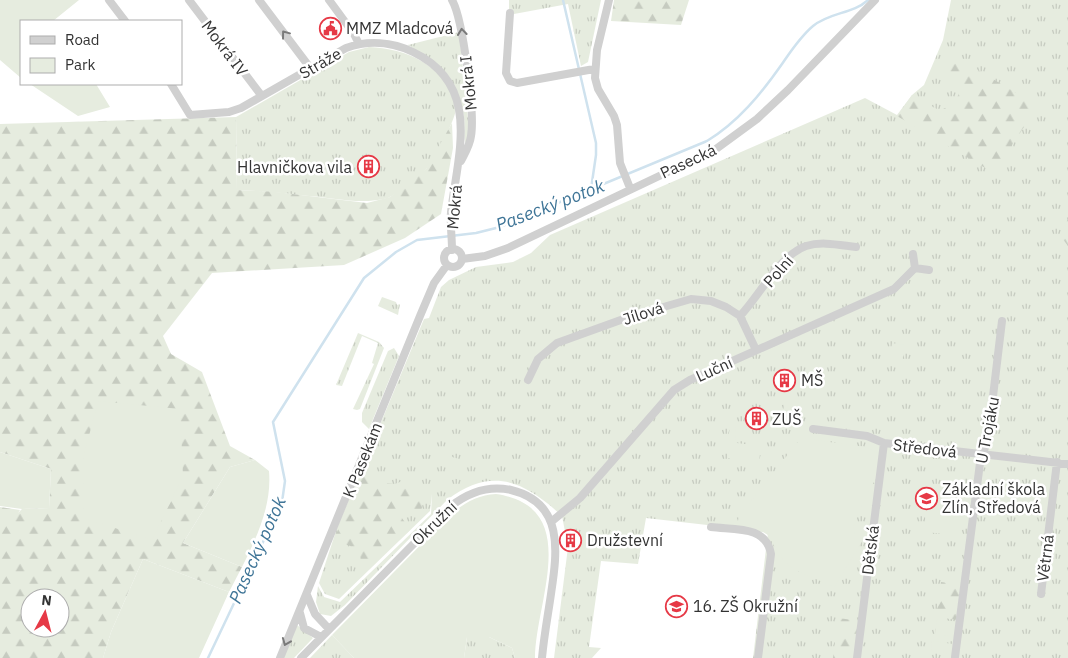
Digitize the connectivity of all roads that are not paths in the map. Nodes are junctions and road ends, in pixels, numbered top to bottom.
1 (109, 0) edge
2 (189, 0) edge
3 (259, 0) edge
4 (329, 0) edge
5 (452, 0) edge
6 (609, 0) edge
7 (875, 0) edge
8 (510, 13) dead end
9 (124, 20) edge
10 (359, 44) junction
11 (310, 69) junction
12 (594, 69) junction
13 (172, 85) edge
14 (261, 96) junction
15 (459, 165) junction
16 (628, 184) junction
17 (856, 247) dead end
18 (452, 250) junction
19 (913, 254) dead end
20 (462, 259) junction
21 (447, 265) junction
22 (915, 268) junction
23 (929, 270) dead end
24 (740, 316) junction
25 (1002, 321) dead end
26 (756, 350) junction
27 (528, 380) dead end
28 (813, 429) dead end
29 (884, 442) junction
30 (982, 455) junction
31 (1058, 462) junction
32 (1068, 464) edge
33 (551, 522) junction
34 (711, 527) dead end
35 (307, 594) junction
36 (1041, 594) dead end
37 (300, 610) junction
38 (329, 629) junction
39 (321, 637) junction
40 (955, 657) dead end
41 (280, 658) edge
42 (301, 658) edge
43 (542, 658) edge
44 (758, 658) edge
45 (857, 658) edge

1 - 9 street
2 - 14 street, Mokrá IV
11 -> 3 street
4 - 10 street
15 -> 5 street, Mokrá I
6 - 12 street
7 - 16 street, Pasecká
8 - 12 street
10 - 11 street, Stráže
10 - 15 street, Stráže
11 - 14 street, Stráže
12 - 16 street
13 - 14 street, Stráže
15 - 18 street, Mokrá
16 - 20 street, Pasecká
17 - 24 street, Polní
18 - 20 street
18 - 21 street
19 - 22 street
20 - 21 street
21 - 35 street, K Pasekám
22 - 23 street
22 - 26 street, Luční
24 - 26 street
24 - 27 street, Jílová
25 - 30 street, U Trojáku
26 - 33 street, Luční
28 - 29 street, Středová
29 - 30 street, Středová
29 - 45 street, Dětská
30 - 31 street, Středová
30 - 40 street, U Trojáku
31 - 32 street, Středová
31 - 36 street, Větrná
33 - 38 street, Okružní
33 - 43 street, Okružní
34 - 44 street
35 - 37 street, K Pasekám
35 - 38 street
37 - 39 street
37 -> 41 street, K Pasekám
38 - 39 street, Okružní
39 - 42 street, Okružní

